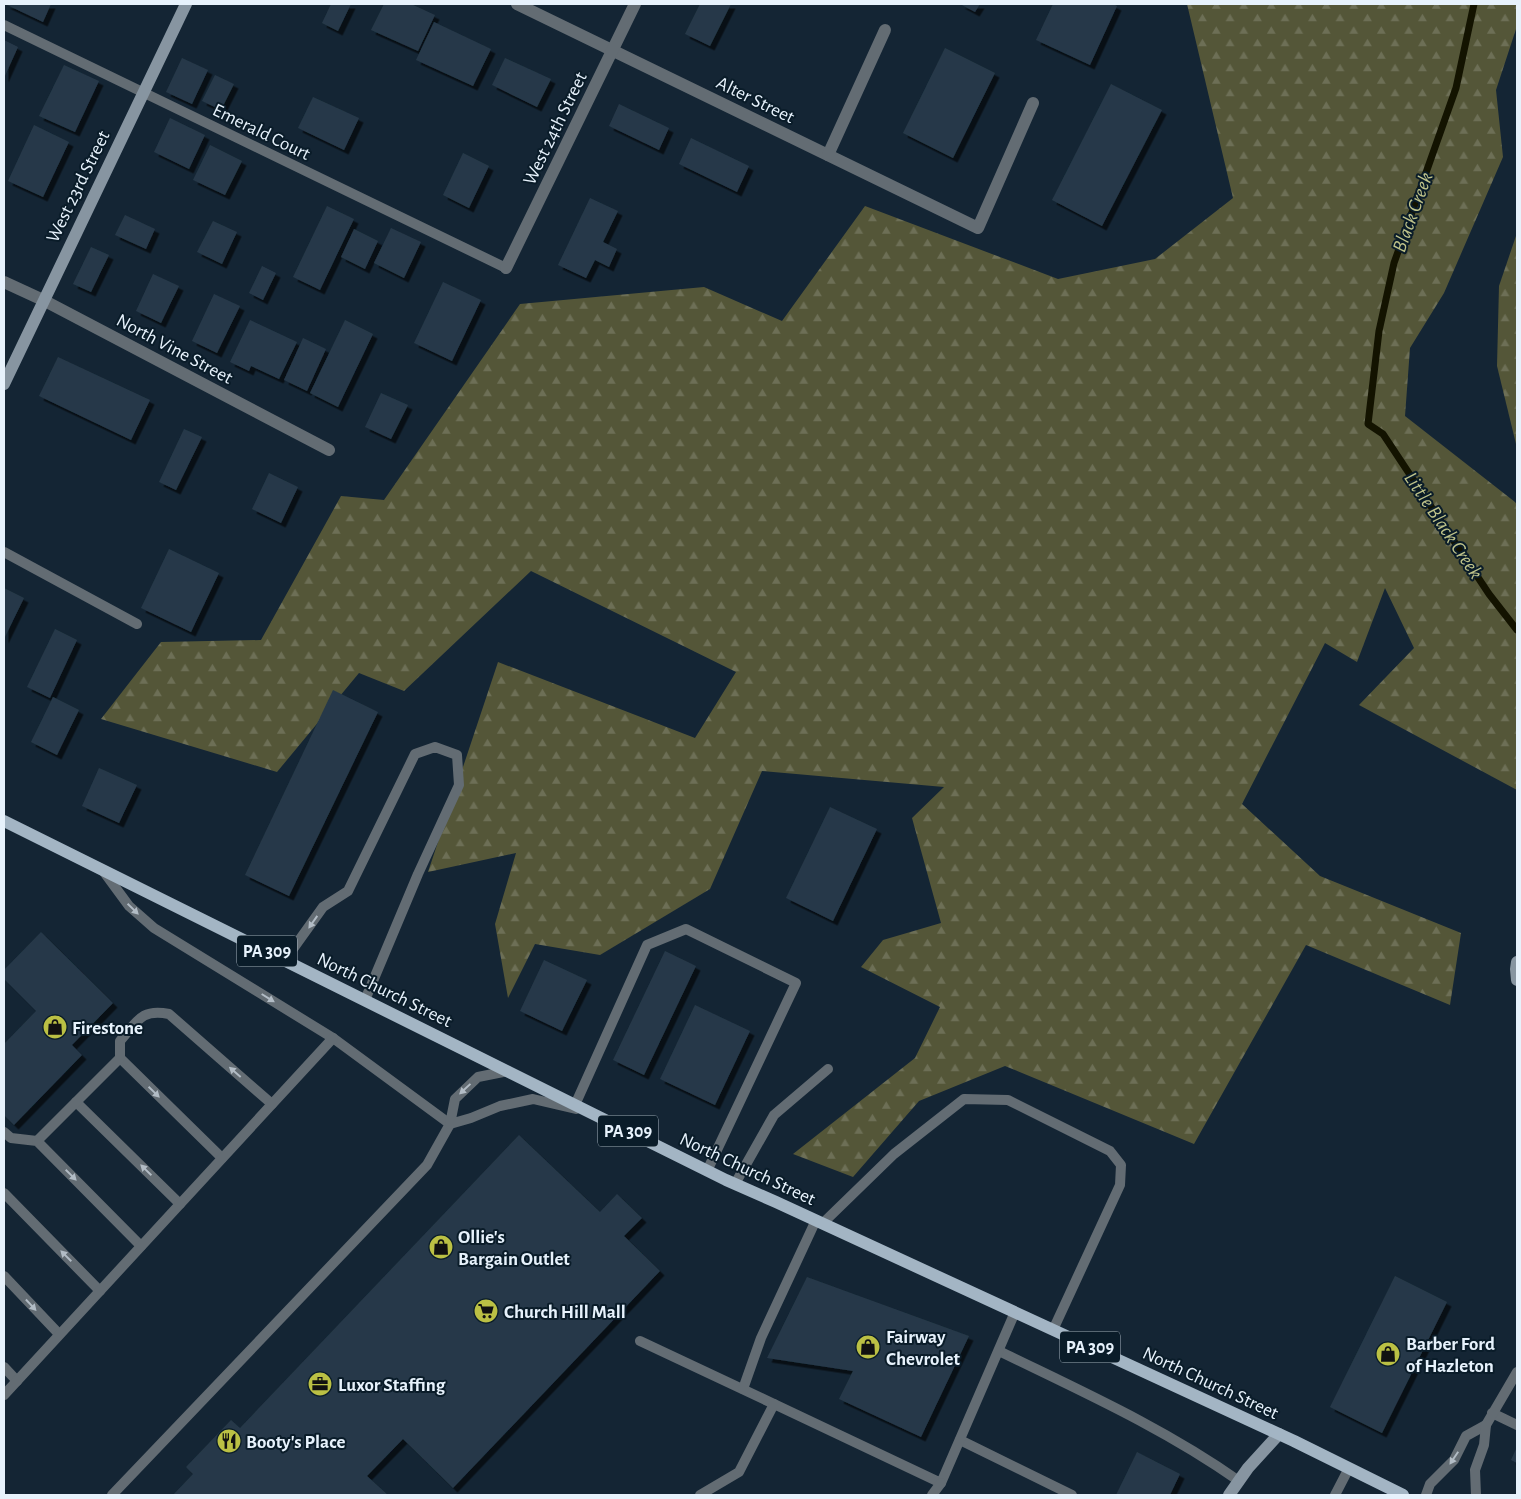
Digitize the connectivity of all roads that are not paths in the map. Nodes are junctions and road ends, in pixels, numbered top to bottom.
1 (186, 4) edge
2 (517, 4) edge
3 (635, 4) edge
4 (4, 25) edge
5 (886, 30) dead end
6 (612, 50) junction
7 (143, 93) junction
8 (1033, 103) dead end
9 (828, 156) junction
10 (506, 268) joint
11 (4, 282) edge
12 (43, 300) junction
13 (4, 384) edge
14 (329, 450) dead end
15 (4, 552) edge
16 (137, 624) dead end
17 (4, 821) edge
18 (103, 870) junction
19 (285, 960) junction
20 (1517, 962) edge
21 (1517, 980) edge
22 (365, 1000) junction
23 (332, 1038) junction
24 (120, 1058) junction
25 (828, 1069) dead end
26 (508, 1071) junction
27 (76, 1102) junction
28 (272, 1104) junction
29 (575, 1105) junction
30 (589, 1112) junction
31 (450, 1124) junction
32 (4, 1132) edge
33 (36, 1141) junction
34 (222, 1158) junction
35 (707, 1171) junction
36 (731, 1182) junction
37 (4, 1193) edge
38 (180, 1204) junction
39 (819, 1222) junction
40 (141, 1246) junction
41 (4, 1276) edge
42 (100, 1291) junction
43 (1016, 1312) junction
44 (1053, 1330) junction
45 (59, 1334) junction
46 (640, 1341) dead end
47 (999, 1351) junction
48 (4, 1367) edge
49 (1517, 1372) edge
50 (18, 1381) junction
51 (743, 1390) junction
52 (4, 1396) edge
53 (774, 1404) junction
54 (1492, 1413) junction
55 (1486, 1425) junction
56 (1517, 1425) edge
57 (1279, 1434) junction
58 (960, 1440) junction
59 (1349, 1468) junction
60 (1239, 1481) junction
61 (941, 1483) junction
62 (112, 1495) edge
63 (700, 1495) edge
64 (932, 1495) edge
65 (1072, 1495) edge
66 (1229, 1495) edge
67 (1335, 1495) edge
68 (1403, 1495) edge
69 (1426, 1495) edge
70 (1476, 1495) edge

1 - 7 street, West 23rd Street
2 - 6 street, Alter Street
3 - 6 street, West 24th Street
4 - 7 lane, Emerald Court
5 - 9 street
6 - 9 street, Alter Street
6 - 10 street, West 24th Street
7 - 10 lane, Emerald Court
7 - 12 street, West 23rd Street
8 - 9 street, Alter Street
11 - 12 street, North Vine Street
12 - 13 street, West 23rd Street
12 - 14 street, North Vine Street
15 - 16 lane
17 - 18 main road, North Church Street / PA 309
18 - 19 main road, North Church Street / PA 309
18 -> 23 lane
19 - 22 main road, North Church Street / PA 309
22 -> 19 lane
20 - 21 street
22 - 26 main road, North Church Street / PA 309
23 - 28 lane
23 - 31 lane
24 - 27 lane
28 -> 24 lane
24 -> 34 lane
25 - 36 lane
26 - 29 main road, North Church Street / PA 309
26 -> 31 lane
27 - 33 lane
38 -> 27 lane
28 - 34 lane
29 - 30 main road, North Church Street / PA 309
29 - 35 lane
30 - 31 lane
30 - 35 main road, North Church Street / PA 309
31 - 62 lane
32 - 33 lane
33 -> 40 lane
34 - 38 lane
35 - 36 main road, North Church Street / PA 309
36 - 39 main road, North Church Street / PA 309
42 -> 37 lane
38 - 40 lane
39 - 43 main road, North Church Street / PA 309
39 - 44 lane
39 - 51 lane
40 - 42 lane
41 -> 45 lane
42 - 45 lane
43 - 44 main road, North Church Street / PA 309
43 - 47 lane
44 - 57 main road, North Church Street / PA 309
45 - 50 lane
46 - 51 lane
47 - 58 lane
47 - 60 lane
48 - 50 lane
49 - 54 lane
50 - 52 lane
51 - 53 lane
53 - 61 lane
53 - 63 lane
54 - 55 lane
54 - 56 lane
55 -> 69 lane
55 - 70 lane
57 - 59 main road, North Church Street / PA 309
57 - 60 street
58 - 61 lane
58 - 65 lane
59 - 67 lane
59 - 68 main road, North Church Street / PA 309
60 - 66 street
61 - 64 lane

